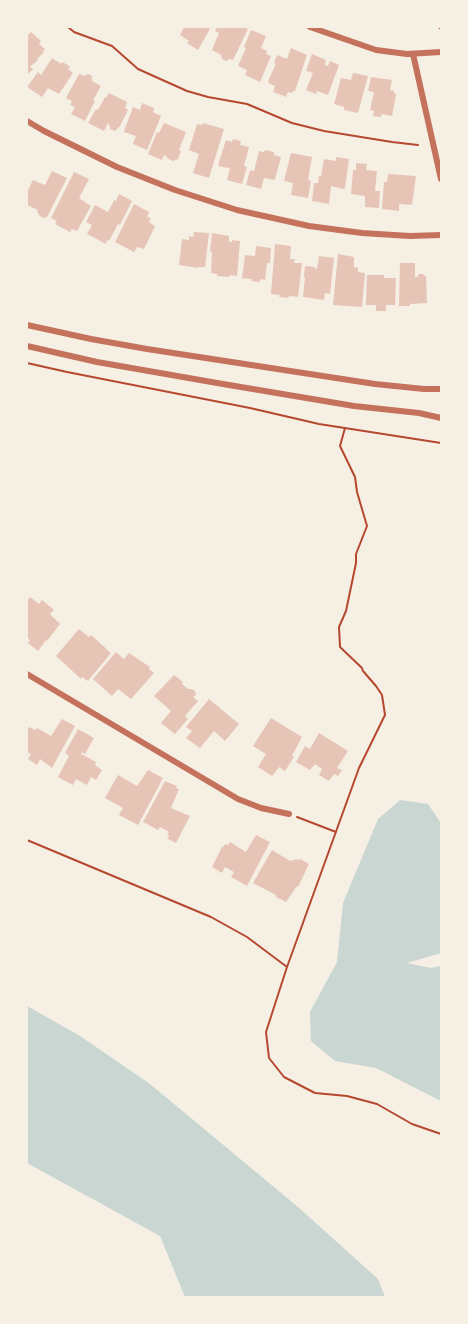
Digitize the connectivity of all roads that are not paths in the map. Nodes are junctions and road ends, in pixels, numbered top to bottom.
1 (310, 27) edge
2 (441, 52) edge
3 (413, 54) junction
4 (27, 120) edge
5 (441, 179) edge
6 (441, 235) edge
7 (27, 325) edge
8 (27, 346) edge
9 (441, 389) edge
10 (441, 418) edge
11 (27, 674) edge
12 (289, 814) road end

1 - 3 street
2 - 3 street
3 - 5 street
4 - 6 street
7 - 9 street
8 - 10 street
11 - 12 street

